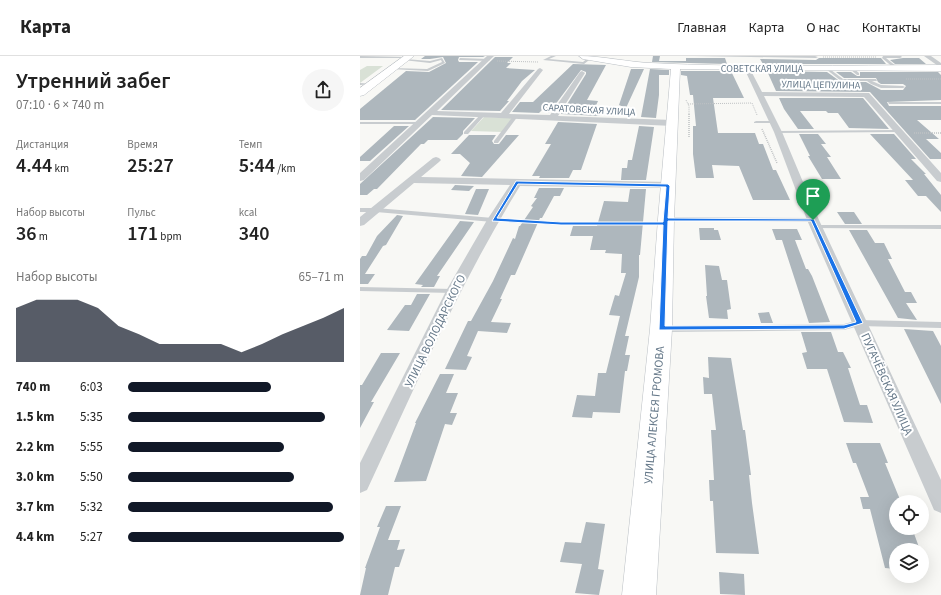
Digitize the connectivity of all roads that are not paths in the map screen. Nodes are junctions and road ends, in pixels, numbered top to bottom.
1 (554, 56) edge
2 (696, 56) edge
3 (882, 56) edge
4 (899, 56) edge
5 (927, 56) edge
6 (360, 57) edge
7 (587, 57) edge
8 (816, 57) edge
9 (407, 58) edge
10 (444, 58) edge
11 (460, 59) dead end
12 (488, 59) edge
13 (624, 59) edge
14 (676, 67) junction
15 (941, 67) edge
16 (747, 68) junction
17 (827, 68) junction
18 (896, 68) junction
19 (392, 69) junction
20 (540, 70) dead end
21 (582, 73) dead end
22 (868, 80) junction
23 (876, 80) dead end
24 (360, 84) edge
25 (371, 84) junction
26 (903, 87) dead end
27 (360, 93) edge
28 (759, 94) junction
29 (889, 103) dead end
30 (941, 103) edge
31 (430, 113) junction
32 (483, 114) junction
33 (504, 115) junction
34 (516, 116) junction
35 (552, 118) junction
36 (758, 122) road end
37 (773, 122) junction
38 (360, 123) edge
39 (419, 123) junction
40 (673, 123) junction
41 (778, 132) junction
42 (898, 132) junction
43 (466, 133) dead end
44 (496, 142) dead end
45 (436, 160) dead end
46 (360, 178) edge
47 (941, 179) edge
48 (413, 180) junction
49 (516, 182) junction
50 (668, 186) junction
51 (360, 210) edge
52 (376, 210) junction
53 (494, 220) junction
54 (666, 222) junction
55 (360, 223) edge
56 (814, 223) junction
57 (941, 227) edge
58 (360, 289) edge
59 (453, 291) junction
60 (859, 323) junction
61 (941, 325) edge
62 (661, 329) junction
63 (360, 484) edge
64 (941, 503) edge
65 (639, 595) edge

1 - 7 lane
2 - 8 lane
3 - 4 lane
3 - 18 lane
5 - 15 street
6 - 9 lane
7 - 13 street, СОВЕТСКАЯ УЛИЦА
8 - 17 street
9 - 10 lane
9 - 19 street
10 - 19 lane
11 - 12 lane
12 - 31 street
13 - 14 street, СОВЕТСКАЯ УЛИЦА
14 - 16 street, СОВЕТСКАЯ УЛИЦА
14 - 40 street, УЛИЦА АЛЕКСЕЯ ГРОМОВА
15 - 18 street, СОВЕТСКАЯ УЛИЦА
16 - 17 street, СОВЕТСКАЯ УЛИЦА
16 - 28 street, ПУГАЧЁВСКАЯ УЛИЦА
17 - 18 street, СОВЕТСКАЯ УЛИЦА
17 - 22 lane
19 - 25 street
20 - 33 street
21 - 35 street
22 - 23 lane
22 - 26 lane
24 - 25 lane
25 - 27 street
28 - 37 street, ПУГАЧЁВСКАЯ УЛИЦА
28 - 42 street, УЛИЦА ЦЕПУЛИНА
29 - 30 lane
31 - 32 street, САРАТОВСКАЯ УЛИЦА
31 - 39 street
32 - 33 street, САРАТОВСКАЯ УЛИЦА
32 - 43 lane
33 - 34 street, САРАТОВСКАЯ УЛИЦА
34 - 35 street, САРАТОВСКАЯ УЛИЦА
34 - 44 lane
35 - 40 street, САРАТОВСКАЯ УЛИЦА
36 - 37 lane
37 - 41 street, ПУГАЧЁВСКАЯ УЛИЦА
38 - 39 lane
39 - 46 street
40 - 50 street, УЛИЦА АЛЕКСЕЯ ГРОМОВА
41 - 42 lane
41 - 56 street, ПУГАЧЁВСКАЯ УЛИЦА
42 - 47 street, УЛИЦА ЦЕПУЛИНА
45 - 48 street
48 - 49 street
48 - 52 street
49 - 50 street
49 - 53 street, УЛИЦА ВОЛОДАРСКОГО
50 - 54 street, УЛИЦА АЛЕКСЕЯ ГРОМОВА
51 - 52 lane
52 - 53 lane
52 - 55 street
53 - 59 street, УЛИЦА ВОЛОДАРСКОГО
54 - 56 lane
54 - 62 street, УЛИЦА АЛЕКСЕЯ ГРОМОВА
56 - 57 lane
56 - 60 street, ПУГАЧЁВСКАЯ УЛИЦА
58 - 59 lane
59 - 63 street, УЛИЦА ВОЛОДАРСКОГО
60 - 61 lane
60 - 62 lane
60 - 64 street, ПУГАЧЁВСКАЯ УЛИЦА
62 - 65 street, УЛИЦА АЛЕКСЕЯ ГРОМОВА

